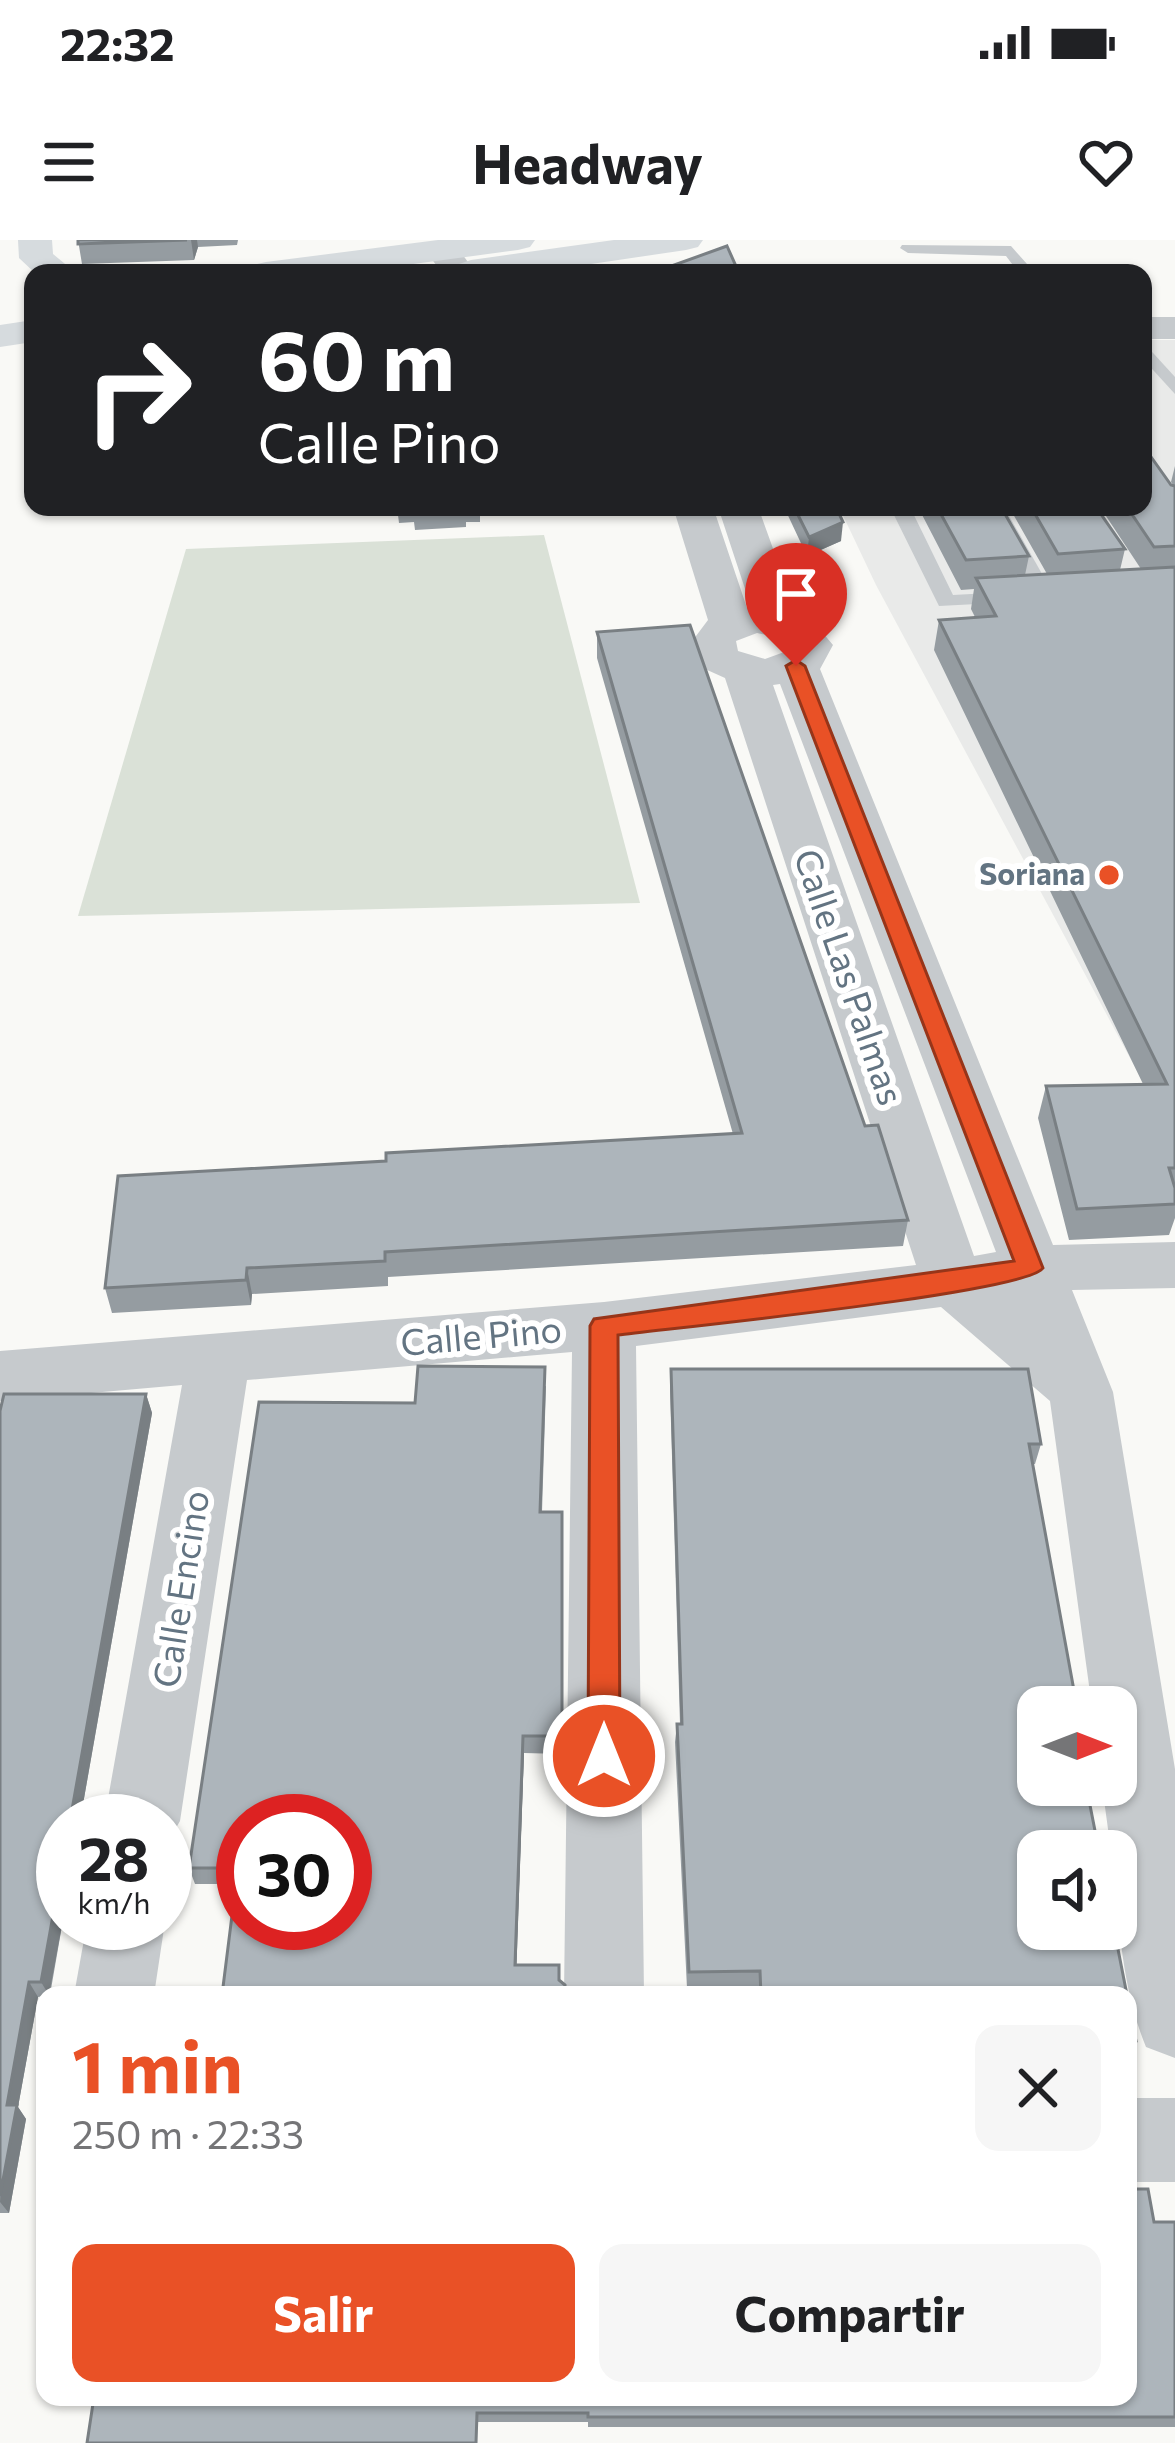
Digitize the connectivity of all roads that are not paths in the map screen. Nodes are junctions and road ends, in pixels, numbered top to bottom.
1 (518, 240) edge
2 (686, 240) edge
3 (906, 244) edge
4 (457, 264) edge
5 (463, 264) edge
6 (1021, 264) edge
7 (1152, 359) edge
8 (1175, 389) edge
9 (697, 516) edge
10 (740, 516) edge
11 (904, 516) edge
12 (999, 516) edge
13 (1068, 593) edge
14 (1044, 595) junction
15 (762, 646) junction
16 (1175, 1264) edge
17 (1030, 1268) junction
18 (952, 1283) junction
19 (604, 1326) junction
20 (219, 1358) junction
21 (0, 1376) edge
22 (1081, 1392) junction
23 (146, 1794) edge
24 (122, 1950) edge
25 (116, 1986) edge
26 (604, 1986) edge
27 (1175, 2018) edge
28 (1137, 2140) edge
29 (1175, 2140) edge

1 - 4 main road
2 - 5 main road
3 - 6 lane
7 - 8 lane
9 - 15 street, Calle Las Palmas
10 - 15 street, Calle Las Palmas
11 - 14 lane
12 - 14 lane
13 - 14 lane
15 - 17 street, Calle Las Palmas
15 - 18 street, Calle Las Palmas
16 - 17 street, Calle Pino
17 - 18 street, Calle Pino
17 - 22 street, Calle Las Palmas
18 - 19 street, Calle Pino
18 - 22 street
19 - 20 street, Calle Pino
19 - 26 street
20 - 21 street, Calle Pino
20 - 23 street, Calle Encino
22 - 27 street, Calle Las Palmas
24 - 25 street
28 - 29 street

